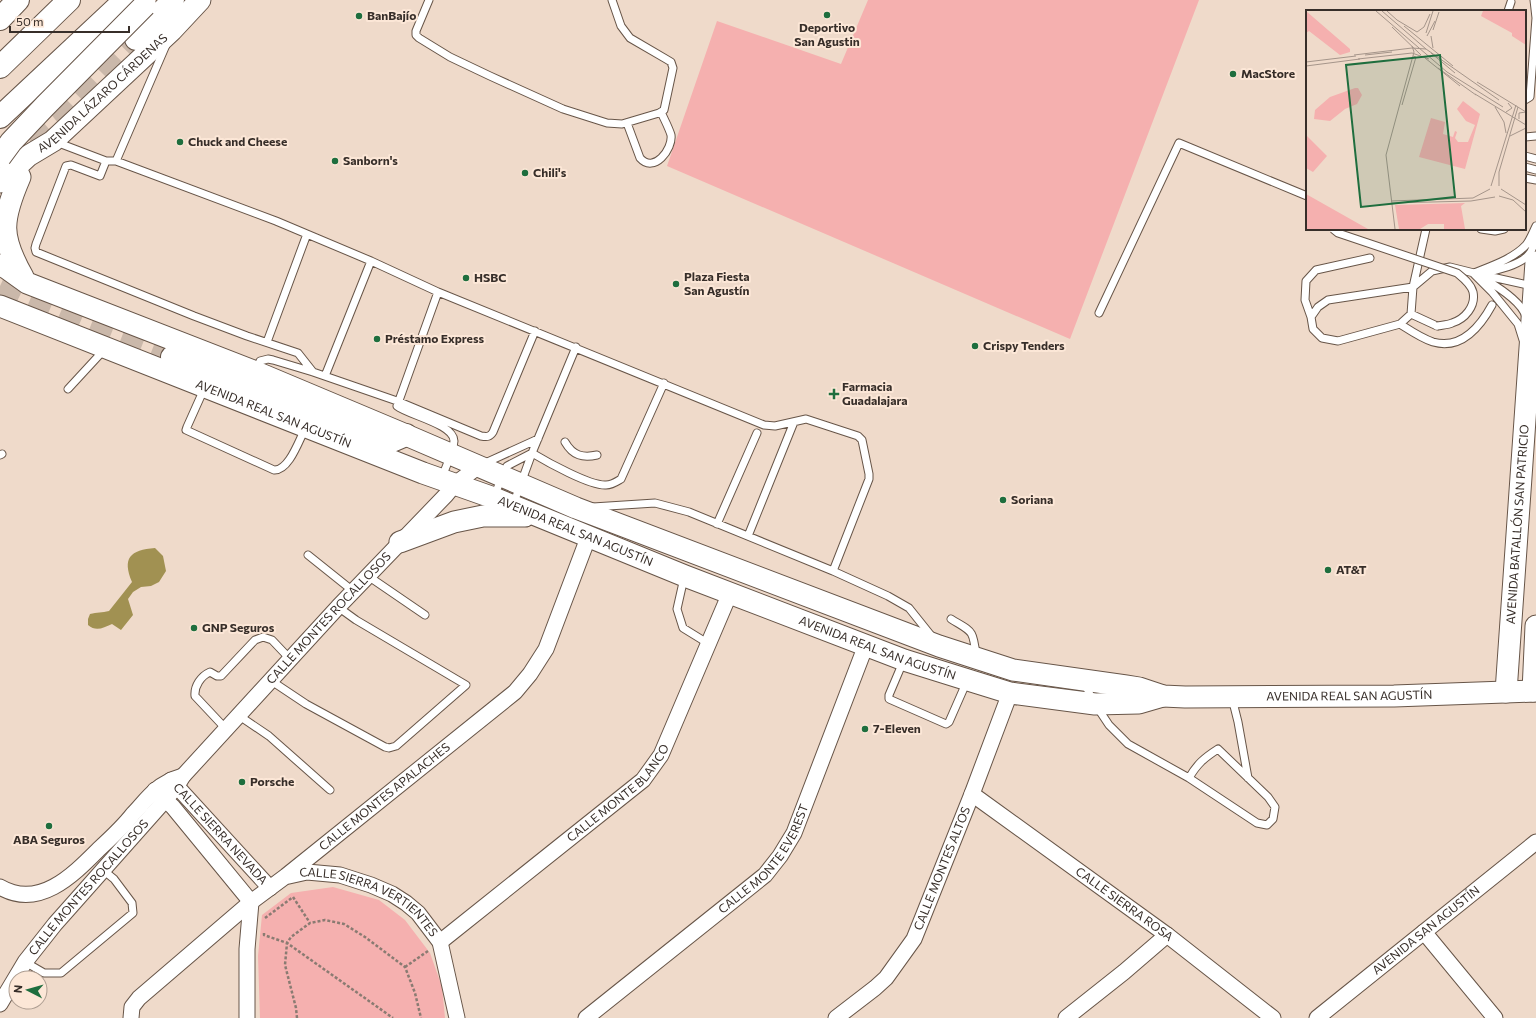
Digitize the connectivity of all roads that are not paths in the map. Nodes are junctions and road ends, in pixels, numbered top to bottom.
1 (69, 0) edge
2 (173, 0) edge
3 (200, 0) edge
4 (429, 0) edge
5 (612, 0) edge
6 (1534, 0) edge
7 (140, 2) edge
8 (1511, 2) dead end
9 (1508, 10) edge
10 (172, 30) junction
11 (136, 39) tunnel mouth
12 (1526, 64) edge
13 (1533, 66) junction
14 (0, 67) edge
15 (1526, 99) edge
16 (661, 112) junction
17 (0, 117) edge
18 (627, 123) junction
19 (1536, 136) edge
20 (1526, 137) edge
21 (49, 144) junction
22 (0, 156) edge
23 (1526, 156) edge
24 (1536, 159) edge
25 (116, 160) junction
26 (106, 161) junction
27 (1526, 167) edge
28 (1536, 170) edge
29 (20, 177) junction
30 (1526, 178) edge
31 (1536, 180) edge
32 (0, 182) edge
33 (1306, 196) edge
34 (0, 200) edge
35 (1536, 226) edge
36 (1334, 230) edge
37 (1426, 230) edge
38 (1488, 230) edge
39 (1500, 230) edge
40 (307, 234) junction
41 (1536, 238) edge
42 (1370, 258) dead end
43 (371, 261) junction
44 (1536, 262) edge
45 (0, 265) edge
46 (1474, 274) junction
47 (27, 283) junction
48 (1534, 286) junction
49 (1413, 287) junction
50 (438, 292) junction
51 (1492, 305) dead end
52 (1, 306) edge
53 (1099, 313) dead end
54 (1412, 314) junction
55 (1311, 317) junction
56 (1400, 324) junction
57 (535, 331) junction
58 (267, 342) junction
59 (1530, 347) junction
60 (106, 348) junction
61 (576, 348) junction
62 (172, 357) tunnel mouth
63 (256, 372) junction
64 (313, 372) junction
65 (325, 376) junction
66 (664, 384) junction
67 (205, 387) junction
68 (68, 389) dead end
69 (397, 401) junction
70 (794, 422) junction
71 (306, 427) junction
72 (757, 433) dead end
73 (406, 435) junction
74 (538, 439) junction
75 (565, 442) dead end
76 (532, 453) junction
77 (450, 455) junction
78 (597, 455) dead end
79 (479, 466) junction
80 (511, 480) junction
81 (448, 482) junction
82 (494, 498) junction
83 (512, 507) junction
84 (576, 508) junction
85 (534, 516) junction
86 (717, 524) junction
87 (748, 536) junction
88 (588, 538) junction
89 (400, 542) junction
90 (308, 555) dead end
91 (833, 571) junction
92 (368, 576) junction
93 (685, 576) junction
94 (353, 591) junction
95 (730, 593) junction
96 (338, 606) junction
97 (425, 615) dead end
98 (951, 620) dead end
99 (1536, 626) edge
100 (709, 644) junction
101 (866, 645) junction
102 (939, 646) junction
103 (290, 659) junction
104 (976, 659) junction
105 (904, 660) junction
106 (270, 680) junction
107 (968, 680) junction
108 (1083, 680) junction
109 (1535, 691) edge
110 (1010, 692) junction
111 (1506, 692) junction
112 (1163, 696) junction
113 (1232, 698) junction
114 (1095, 704) junction
115 (238, 715) junction
116 (226, 728) junction
117 (1189, 778) junction
118 (1248, 778) junction
119 (177, 781) junction
120 (330, 790) dead end
121 (972, 794) junction
122 (161, 795) junction
123 (1536, 842) edge
124 (103, 870) junction
125 (286, 876) junction
126 (0, 887) edge
127 (270, 888) junction
128 (251, 902) junction
129 (1424, 932) junction
130 (1167, 935) junction
131 (440, 942) junction
132 (25, 962) junction
133 (0, 1004) edge
134 (131, 1018) edge
135 (246, 1018) edge
136 (457, 1018) edge
137 (586, 1018) edge
138 (836, 1018) edge
139 (1066, 1018) edge
140 (1273, 1018) edge
141 (1317, 1018) edge
142 (1495, 1018) edge

1 - 14 main road
2 - 11 main road
3 - 10 main road, AVENIDA LÁZARO CÁRDENAS
4 - 18 lane
5 - 16 lane
6 - 13 lane
7 - 17 main road
7 - 22 main road, bridge
8 - 9 lane
10 - 21 main road, AVENIDA LÁZARO CÁRDENAS
10 - 25 lane
12 - 13 lane
13 - 15 lane
16 - 18 lane
16 - 18 lane
19 - 20 lane
21 - 26 lane
21 - 29 main road
21 - 32 main road, AVENIDA LÁZARO CÁRDENAS
23 - 24 lane
25 - 26 lane
25 - 40 lane
26 - 58 lane
27 - 28 lane
29 - 34 main road
29 - 47 main road
30 - 31 lane
33 - 53 lane
35 - 46 lane
36 - 54 lane, bridge
37 - 49 lane
38 - 39 lane
40 - 43 lane
40 - 58 lane
41 - 46 lane
42 - 55 lane
43 - 50 lane
43 - 65 lane
44 - 48 main road, AVENIDA BATALLÓN SAN PATRICIO
45 - 47 main road, AVENIDA REAL SAN AGUSTÍN
46 - 48 lane
46 - 49 lane
46 - 59 lane
46 - 59 lane
47 - 63 main road, AVENIDA REAL SAN AGUSTÍN
48 - 59 main road, AVENIDA BATALLÓN SAN PATRICIO
49 - 54 lane
49 - 55 lane
50 - 57 lane
50 - 69 lane
51 - 56 lane
52 - 60 main road, AVENIDA REAL SAN AGUSTÍN
54 - 56 lane
55 - 56 lane
57 - 61 lane
57 - 69 lane
58 - 64 lane
59 - 111 main road, AVENIDA BATALLÓN SAN PATRICIO
60 - 67 main road, AVENIDA REAL SAN AGUSTÍN
60 - 68 lane
61 - 66 lane
61 - 74 lane
62 - 73 main road
63 - 64 lane
63 - 73 main road, AVENIDA REAL SAN AGUSTÍN
64 - 65 lane
65 - 69 lane
66 - 70 lane
66 - 76 lane
67 - 71 main road, AVENIDA REAL SAN AGUSTÍN
67 - 71 lane
69 - 77 lane
70 - 87 lane
70 - 91 lane
71 - 81 main road, AVENIDA REAL SAN AGUSTÍN
72 - 86 lane
73 - 77 main road, AVENIDA REAL SAN AGUSTÍN
74 - 76 lane
74 - 79 lane
75 - 78 lane
76 - 80 lane
76 - 80 lane
77 - 79 main road, AVENIDA REAL SAN AGUSTÍN
77 - 81 lane
79 - 80 main road, AVENIDA REAL SAN AGUSTÍN
79 - 81 street, CALLE MONTES ROCALLOSOS
80 - 82 lane
80 - 83 lane
80 - 84 main road, AVENIDA REAL SAN AGUSTÍN
81 - 82 main road, AVENIDA REAL SAN AGUSTÍN
81 - 89 street, CALLE MONTES ROCALLOSOS
82 - 83 main road, AVENIDA REAL SAN AGUSTÍN
83 - 85 main road, AVENIDA REAL SAN AGUSTÍN
84 - 86 lane
84 - 102 main road, AVENIDA REAL SAN AGUSTÍN
85 - 88 main road, AVENIDA REAL SAN AGUSTÍN
85 - 89 main road
86 - 87 lane
87 - 91 lane
88 - 93 main road, AVENIDA REAL SAN AGUSTÍN
88 - 125 street, CALLE MONTES APALACHES
89 - 92 street, CALLE MONTES ROCALLOSOS
90 - 94 lane
91 - 102 lane
92 - 94 street, CALLE MONTES ROCALLOSOS
92 - 97 lane
93 - 95 main road, AVENIDA REAL SAN AGUSTÍN
93 - 100 lane
94 - 96 street, CALLE MONTES ROCALLOSOS
95 - 100 street, CALLE MONTE BLANCO
95 - 101 main road, AVENIDA REAL SAN AGUSTÍN
96 - 103 street, CALLE MONTES ROCALLOSOS
96 - 106 lane
98 - 104 lane
99 - 109 main road, AVENIDA BATALLÓN SAN PATRICIO
100 - 131 street, CALLE MONTE BLANCO
101 - 105 main road, AVENIDA REAL SAN AGUSTÍN
101 - 137 street, CALLE MONTE EVEREST
102 - 104 main road, AVENIDA REAL SAN AGUSTÍN
103 - 106 street, CALLE MONTES ROCALLOSOS
103 - 116 lane
104 - 108 main road, AVENIDA REAL SAN AGUSTÍN
105 - 107 main road, AVENIDA REAL SAN AGUSTÍN
105 - 107 lane
106 - 115 street, CALLE MONTES ROCALLOSOS
107 - 110 main road, AVENIDA REAL SAN AGUSTÍN
108 - 112 main road, AVENIDA REAL SAN AGUSTÍN
108 - 114 lane
109 - 111 main road, AVENIDA REAL SAN AGUSTÍN
110 - 114 main road, AVENIDA REAL SAN AGUSTÍN
110 - 121 street, CALLE MONTES ALTOS
111 - 113 main road, AVENIDA REAL SAN AGUSTÍN
112 - 113 main road, AVENIDA REAL SAN AGUSTÍN
112 - 114 main road, AVENIDA REAL SAN AGUSTÍN
113 - 118 lane
114 - 117 lane
115 - 116 street, CALLE MONTES ROCALLOSOS
115 - 120 lane
116 - 119 street, CALLE MONTES ROCALLOSOS
117 - 118 lane
117 - 118 lane
119 - 122 street, CALLE MONTES ROCALLOSOS
119 - 127 street, CALLE SIERRA NEVADA
121 - 130 street, CALLE SIERRA ROSA
121 - 138 street, CALLE MONTES ALTOS
122 - 124 street, CALLE MONTES ROCALLOSOS
122 - 126 street, CALLE MONTES ROCALLOSOS
122 - 128 street, CALLE SIERRA NEVADA
123 - 129 street, AVENIDA SAN AGUSTÍN
124 - 132 street, CALLE MONTES ROCALLOSOS
124 - 132 lane
125 - 127 street, CALLE MONTES APALACHES
125 - 131 street, CALLE SIERRA VERTIENTES
127 - 128 street, CALLE MONTES APALACHES
128 - 134 street, CALLE MONTES APALACHES
128 - 135 street, CALLE SIERRA NEVADA
129 - 141 street, AVENIDA SAN AGUSTÍN
129 - 142 street
130 - 139 street
130 - 140 street, CALLE SIERRA ROSA
131 - 136 street, CALLE SIERRA VERTIENTES
132 - 133 street, CALLE MONTES ROCALLOSOS

